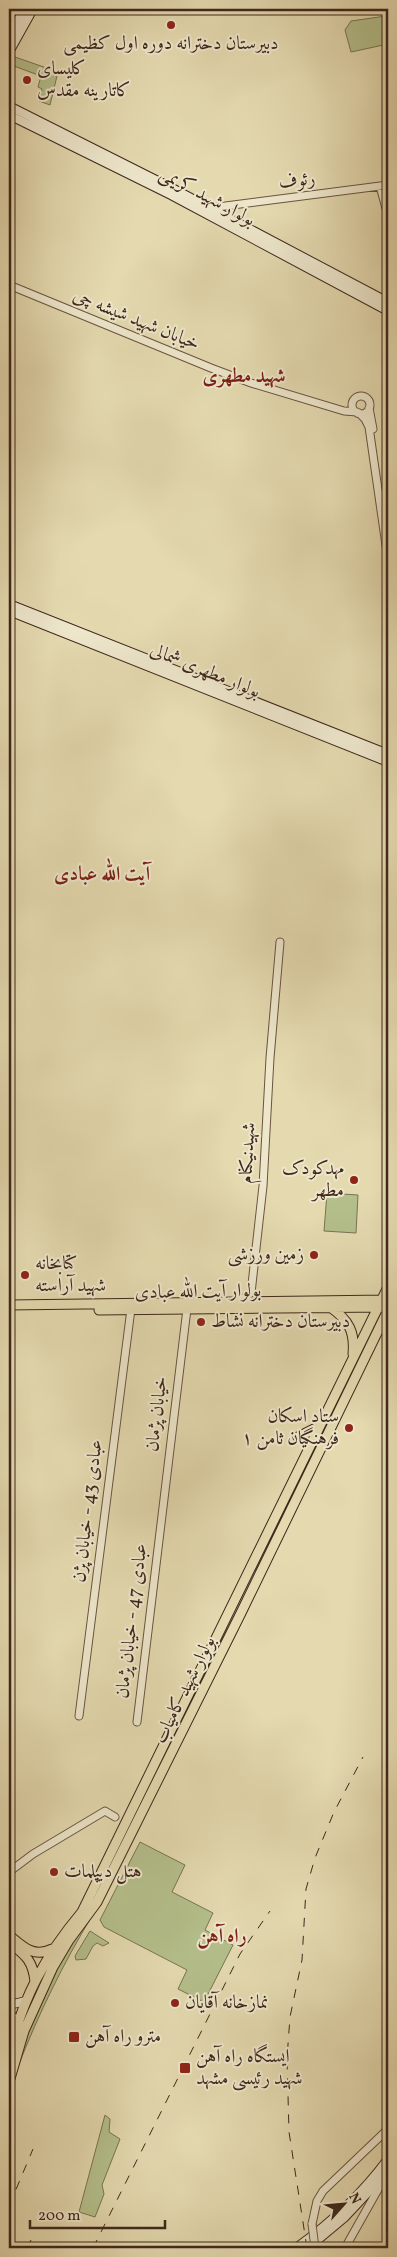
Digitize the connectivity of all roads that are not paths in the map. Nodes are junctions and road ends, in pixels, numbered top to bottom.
1 (24, 9) edge
2 (33, 9) edge
3 (9, 36) edge
4 (9, 52) edge
5 (9, 108) edge
6 (388, 185) edge
7 (380, 186) junction
8 (173, 192) junction
9 (210, 208) junction
10 (388, 216) edge
11 (9, 285) edge
12 (388, 302) edge
13 (388, 311) edge
14 (309, 400) junction
15 (354, 400) junction
16 (369, 408) junction
17 (358, 412) junction
18 (377, 476) junction
19 (388, 559) edge
20 (9, 604) edge
21 (9, 611) edge
22 (340, 739) junction
23 (388, 754) edge
24 (388, 762) edge
25 (280, 942) dead end
26 (255, 1272) junction
27 (388, 1287) edge
28 (226, 1301) junction
29 (253, 1304) junction
30 (385, 1304) edge
31 (9, 1305) edge
32 (330, 1307) junction
33 (131, 1309) junction
34 (187, 1309) junction
35 (9, 1311) edge
36 (388, 1326) edge
37 (376, 1338) junction
38 (353, 1361) junction
39 (318, 1427) junction
40 (298, 1437) dead end
41 (160, 1523) joint
42 (229, 1611) junction
43 (240, 1615) junction
44 (80, 1716) dead end
45 (137, 1722) dead end
46 (115, 1817) dead end
47 (9, 1872) edge
48 (9, 1935) edge
49 (9, 1942) edge
50 (52, 1949) junction
51 (29, 1955) junction
52 (35, 1982) junction
53 (26, 2001) junction
54 (9, 2003) edge
55 (9, 2012) edge
56 (16, 2029) junction
57 (10, 2041) edge
58 (9, 2054) edge
59 (9, 2082) edge
60 (388, 2129) edge
61 (388, 2159) edge
62 (388, 2171) edge
63 (296, 2248) edge
64 (308, 2248) edge
65 (315, 2248) edge
66 (345, 2248) edge

1 - 3 main road
2 - 4 main road
5 - 8 main road, بولوار شهید کریمی
6 - 7 street, رئوف
7 - 9 street, رئوف
7 - 10 street
8 - 9 main road, بولوار شهید کریمی
8 - 13 main road, بولوار شهید کریمی
9 - 12 main road, بولوار شهید کریمی
11 - 14 street, خیابان شهید شیشه چی
14 - 15 street, خیابان شهید شیشه چی
14 - 17 street, خیابان شهید شیشه چی
15 - 16 street
15 - 17 street
16 - 17 street
16 - 18 street
17 - 18 street
18 - 19 street
20 - 22 main road, بولوار مطهری شمالی
21 - 22 main road, بولوار مطهری شمالی
22 - 23 main road, بولوار مطهری شمالی
22 - 24 main road, بولوار مطهری شمالی
25 - 26 street, شهیدنیکنام
26 - 28 street
26 - 29 street
27 - 30 main road, بولوار شهید کامیاب
28 - 29 main road, بولوار آیت الله عبادی
28 - 31 main road, بولوار آیت الله عبادی
29 - 30 main road, بولوار آیت الله عبادی
29 - 32 main road, بولوار آیت الله عبادی
29 - 34 main road, بولوار آیت الله عبادی
30 - 32 main road, بولوار آیت الله عبادی
30 - 37 main road, بولوار شهید کامیاب
30 - 38 main road, بولوار شهید کامیاب
32 - 38 main road
33 - 34 main road, بولوار آیت الله عبادی
33 - 35 main road, بولوار آیت الله عبادی
33 - 44 street, عبادی 43 - خیابان پژن
34 - 41 street, خیابان پژمان
36 - 37 main road
37 - 43 main road, بولوار شهید کامیاب
38 - 39 main road, بولوار شهید کامیاب
39 - 40 main road
39 - 42 main road, بولوار شهید کامیاب
41 - 45 street, عبادی 47 - خیابان پژمان
42 - 43 main road
42 - 50 main road, بولوار شهید کامیاب
43 - 59 main road, بولوار شهید کامیاب
46 - 47 street
48 - 51 main road
49 - 51 main road
50 - 51 main road
50 - 52 main road, بولوار شهید کامیاب
51 - 52 main road
52 - 53 main road, بولوار شهید کامیاب
53 - 54 main road
53 - 56 main road, بولوار شهید کامیاب
55 - 56 main road
56 - 57 main road, بولوار شهید کامیاب
57 - 58 main road, بولوار شهید کامیاب
60 - 65 street, bridge
61 - 63 main road
62 - 64 main road
62 - 66 street

